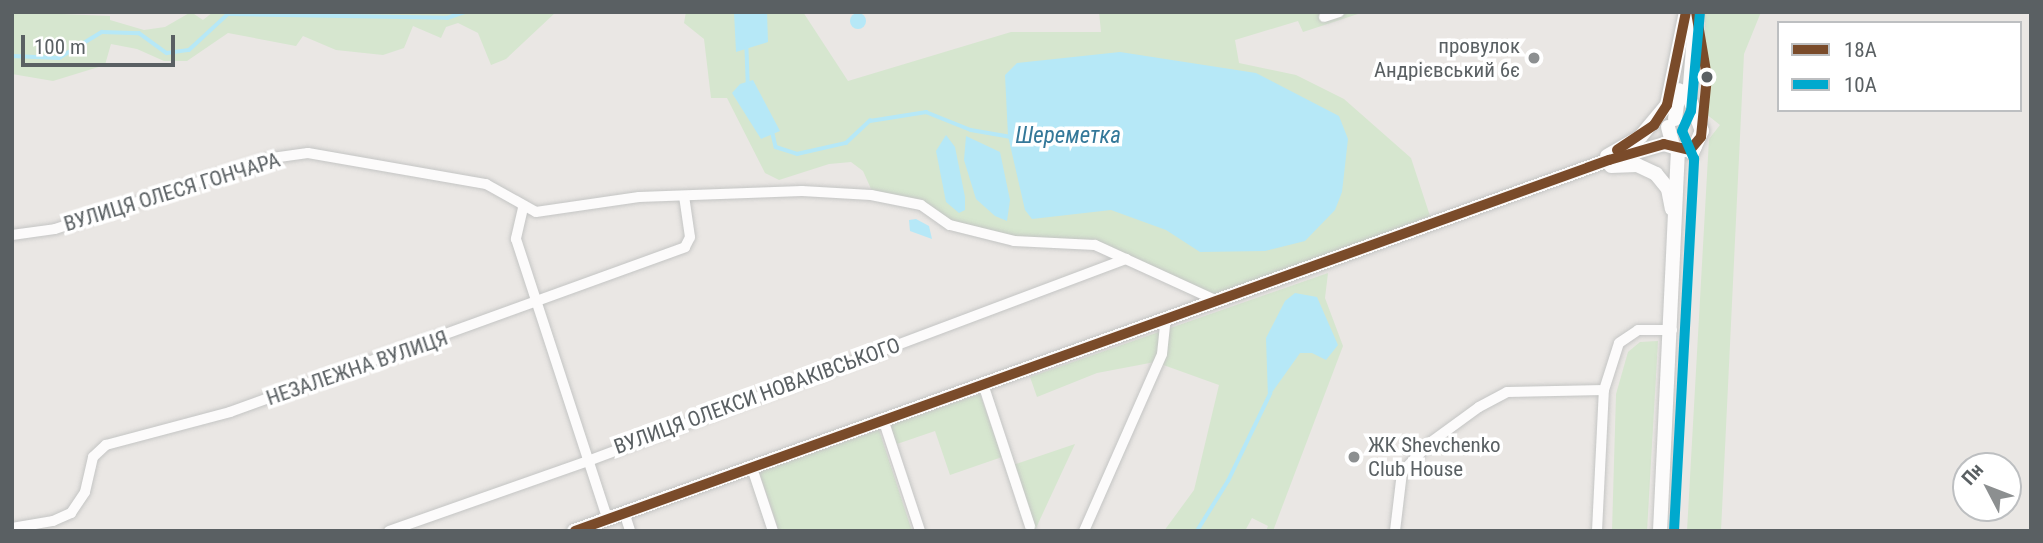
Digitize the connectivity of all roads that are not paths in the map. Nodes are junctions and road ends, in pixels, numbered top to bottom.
1 (1339, 12) edge
2 (1686, 12) edge
3 (1696, 12) edge
4 (1324, 17) dead end
5 (1696, 121) junction
6 (1672, 123) junction
7 (1695, 147) junction
8 (1676, 148) junction
9 (1609, 160) junction
10 (1585, 169) junction
11 (684, 195) junction
12 (523, 208) junction
13 (1676, 232) junction
14 (12, 235) edge
15 (1676, 257) junction
16 (1126, 258) junction
17 (1215, 299) junction
18 (536, 305) junction
19 (1166, 317) junction
20 (1672, 330) junction
21 (983, 384) junction
22 (1604, 390) junction
23 (883, 419) junction
24 (588, 461) junction
25 (752, 468) junction
26 (624, 512) junction
27 (607, 519) junction
28 (1030, 526) dead end
29 (12, 528) edge
30 (388, 531) edge
31 (574, 531) edge
32 (630, 531) edge
33 (774, 531) edge
34 (920, 531) edge
35 (1084, 531) edge
36 (1395, 531) edge
37 (1597, 531) edge
38 (1660, 531) edge

1 - 4 street
2 - 6 main road
2 - 10 main road
3 - 5 main road
5 - 6 main road
5 - 7 main road
6 - 8 main road
6 - 9 main road
7 - 8 main road
7 - 15 main road
8 - 9 main road
8 - 13 main road
9 - 10 main road
10 - 13 main road
10 - 17 main road
11 - 12 street
11 - 16 street
11 - 18 street, НЕЗАЛЕЖНА ВУЛИЦЯ
12 - 14 street, ВУЛИЦЯ ОЛЕСЯ ГОНЧАРА
12 - 18 street
13 - 15 main road
15 - 20 main road
16 - 17 street
16 - 24 street, ВУЛИЦЯ ОЛЕКСИ НОВАКІВСЬКОГО
17 - 19 main road
18 - 24 street
18 - 29 street, НЕЗАЛЕЖНА ВУЛИЦЯ
19 - 21 main road
19 - 35 street
20 - 22 street
20 - 38 main road
21 - 23 main road
21 - 28 street
22 - 36 street
22 - 37 street
23 - 25 main road
23 - 34 street
24 - 27 street
24 - 30 street, ВУЛИЦЯ ОЛЕКСИ НОВАКІВСЬКОГО
25 - 26 main road
25 - 33 street
26 - 27 main road
26 - 32 street
27 - 31 main road

